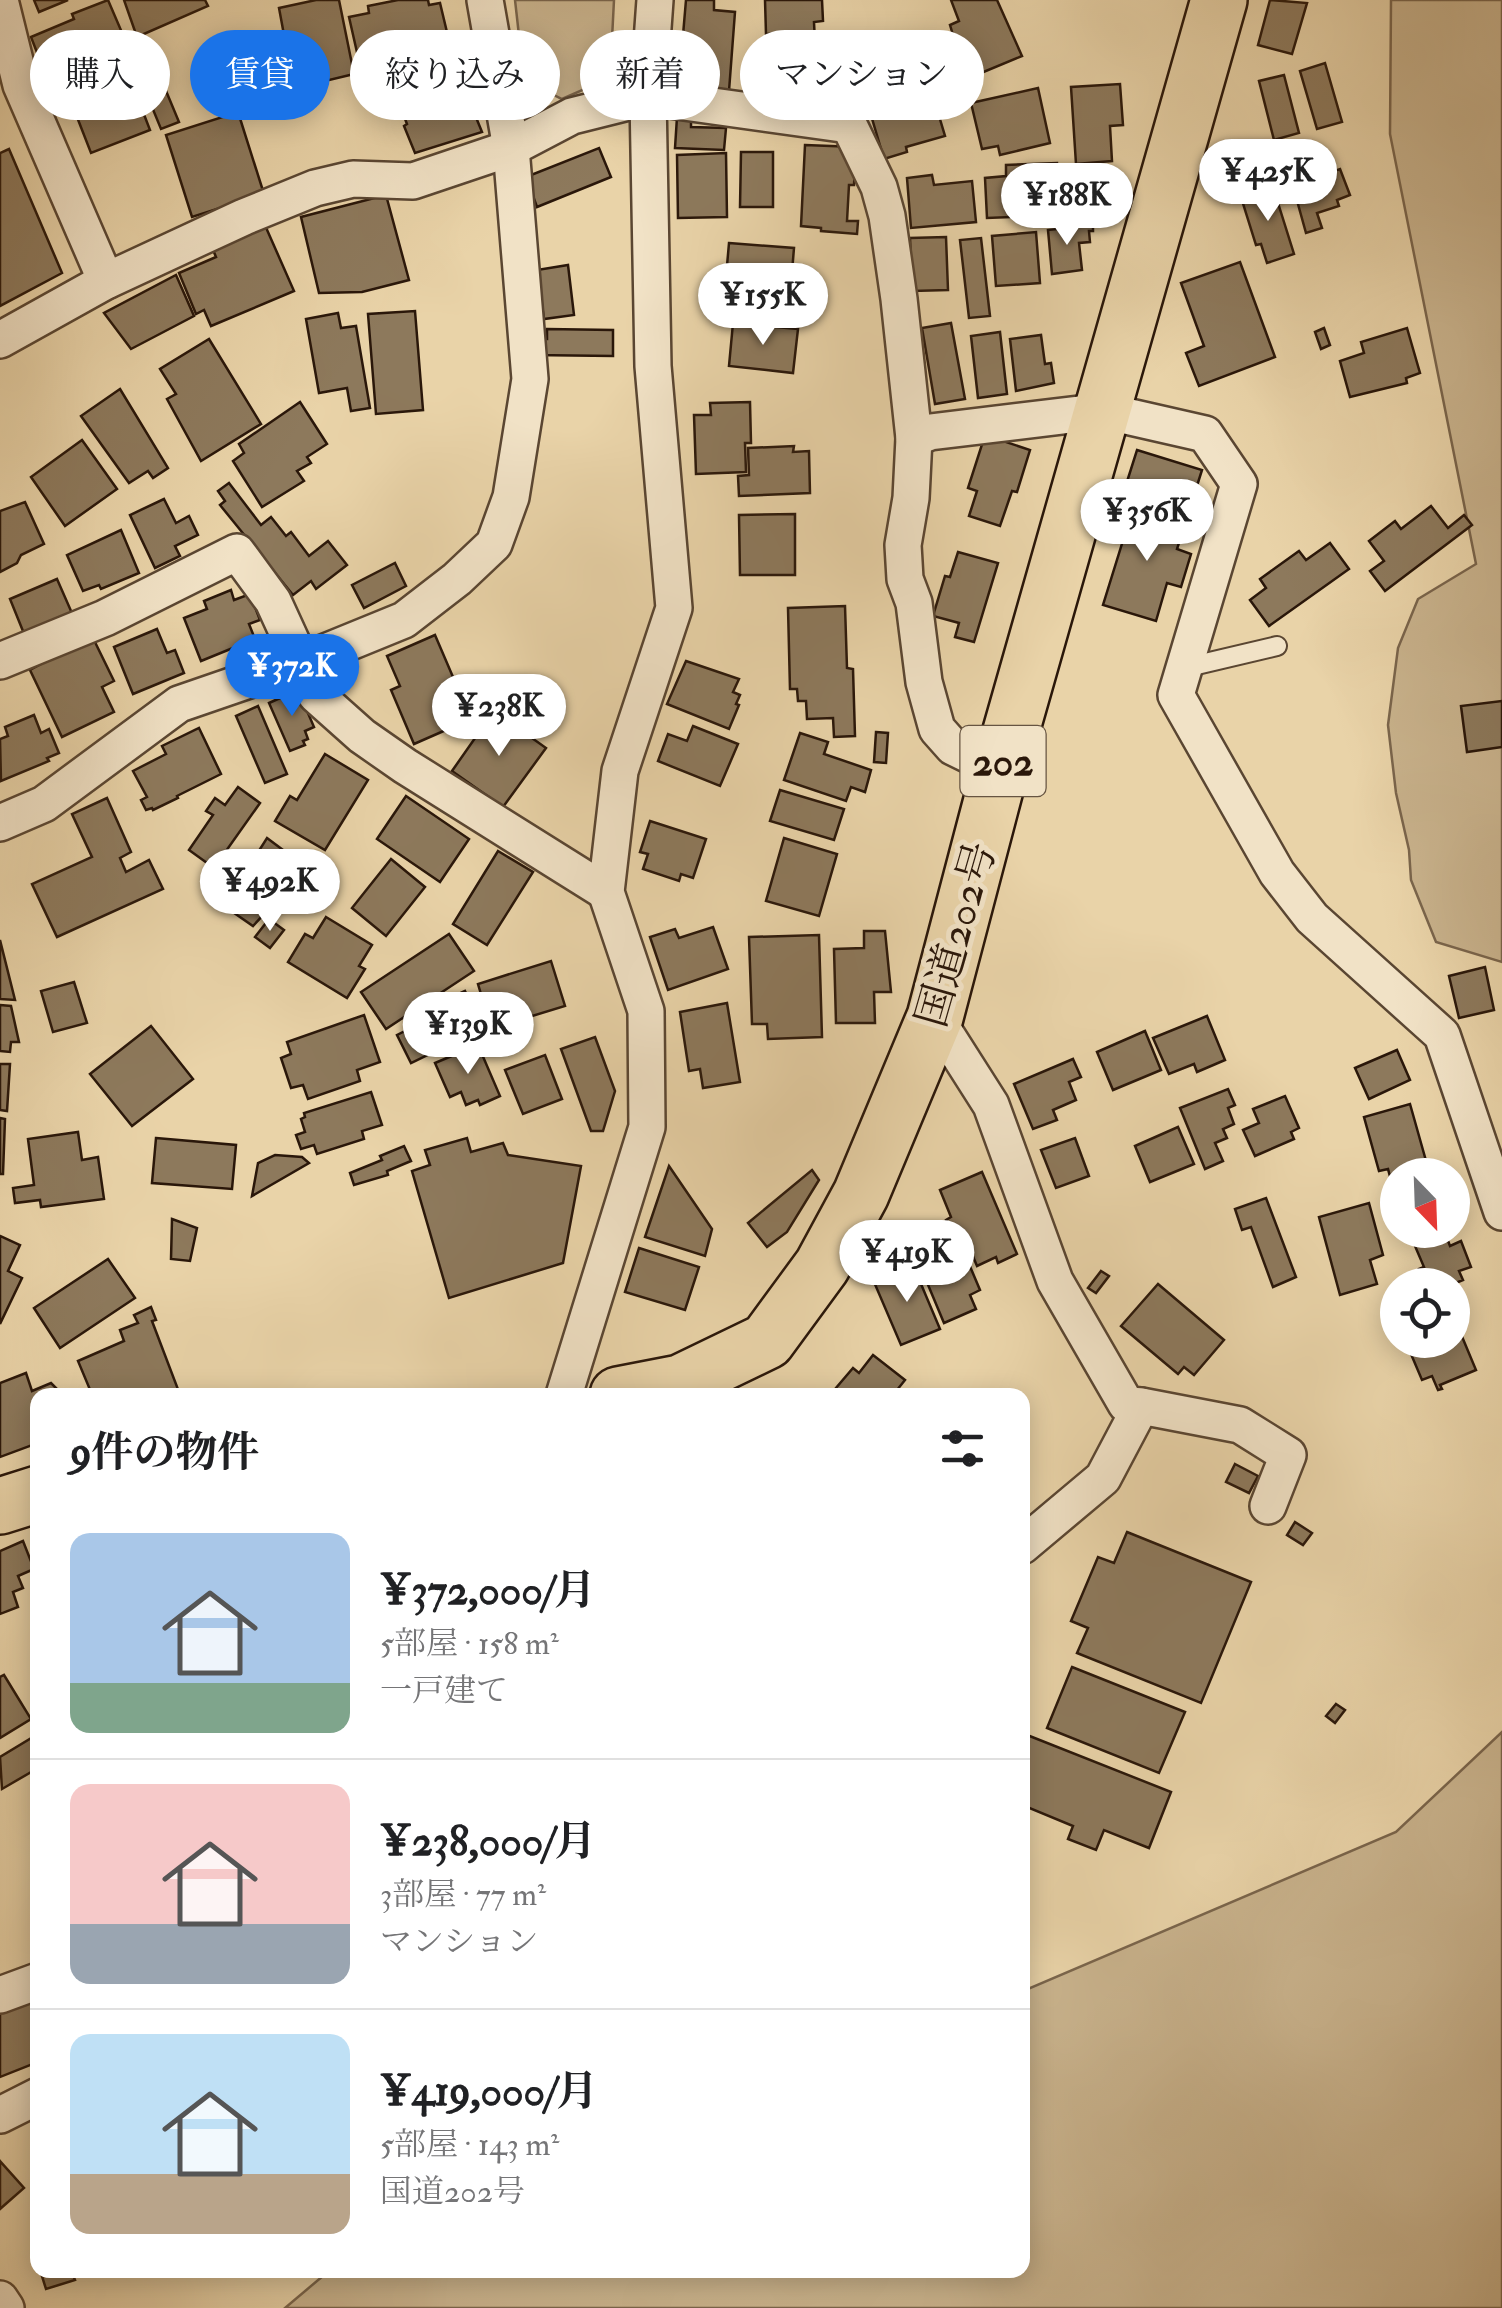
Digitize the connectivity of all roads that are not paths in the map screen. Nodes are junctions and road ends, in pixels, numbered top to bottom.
1 (0, 0) edge
2 (485, 0) edge
3 (656, 0) edge
4 (1219, 0) edge
5 (654, 30) edge
6 (720, 107) edge
7 (580, 114) edge
8 (648, 120) edge
9 (511, 148) junction
10 (106, 281) junction
11 (0, 340) edge
12 (1104, 411) junction
13 (914, 438) junction
14 (1278, 646) dead end
15 (0, 660) edge
16 (301, 662) junction
17 (1184, 668) junction
18 (1000, 770) junction
19 (0, 823) edge
20 (606, 892) junction
21 (935, 1017) junction
22 (1502, 1212) edge
23 (566, 1388) edge
24 (654, 1388) edge
25 (1140, 1406) junction
26 (30, 1497) edge
27 (0, 1506) edge
28 (1268, 1506) dead end
29 (1030, 1539) edge
30 (30, 1984) edge
31 (0, 1995) edge
32 (30, 2100) edge
33 (0, 2115) edge
34 (0, 2299) edge
35 (6, 2308) edge

1 - 10 street
2 - 9 street
3 - 5 street
4 - 12 highway, 国道202号 / 202
6 - 13 street
7 - 9 street
8 - 20 street
9 - 10 street
9 - 16 street
10 - 11 street
12 - 13 street
12 - 17 street
12 - 18 highway, 国道202号 / 202
13 - 18 street
14 - 17 lane
15 - 16 street
16 - 19 street
16 - 20 street
17 - 22 street
18 - 21 highway, 国道202号 / 202
20 - 23 street
21 - 24 highway, 国道202号 / 202
21 - 25 street
25 - 28 street
25 - 29 street
26 - 27 highway
30 - 31 street
32 - 33 street
34 - 35 street

